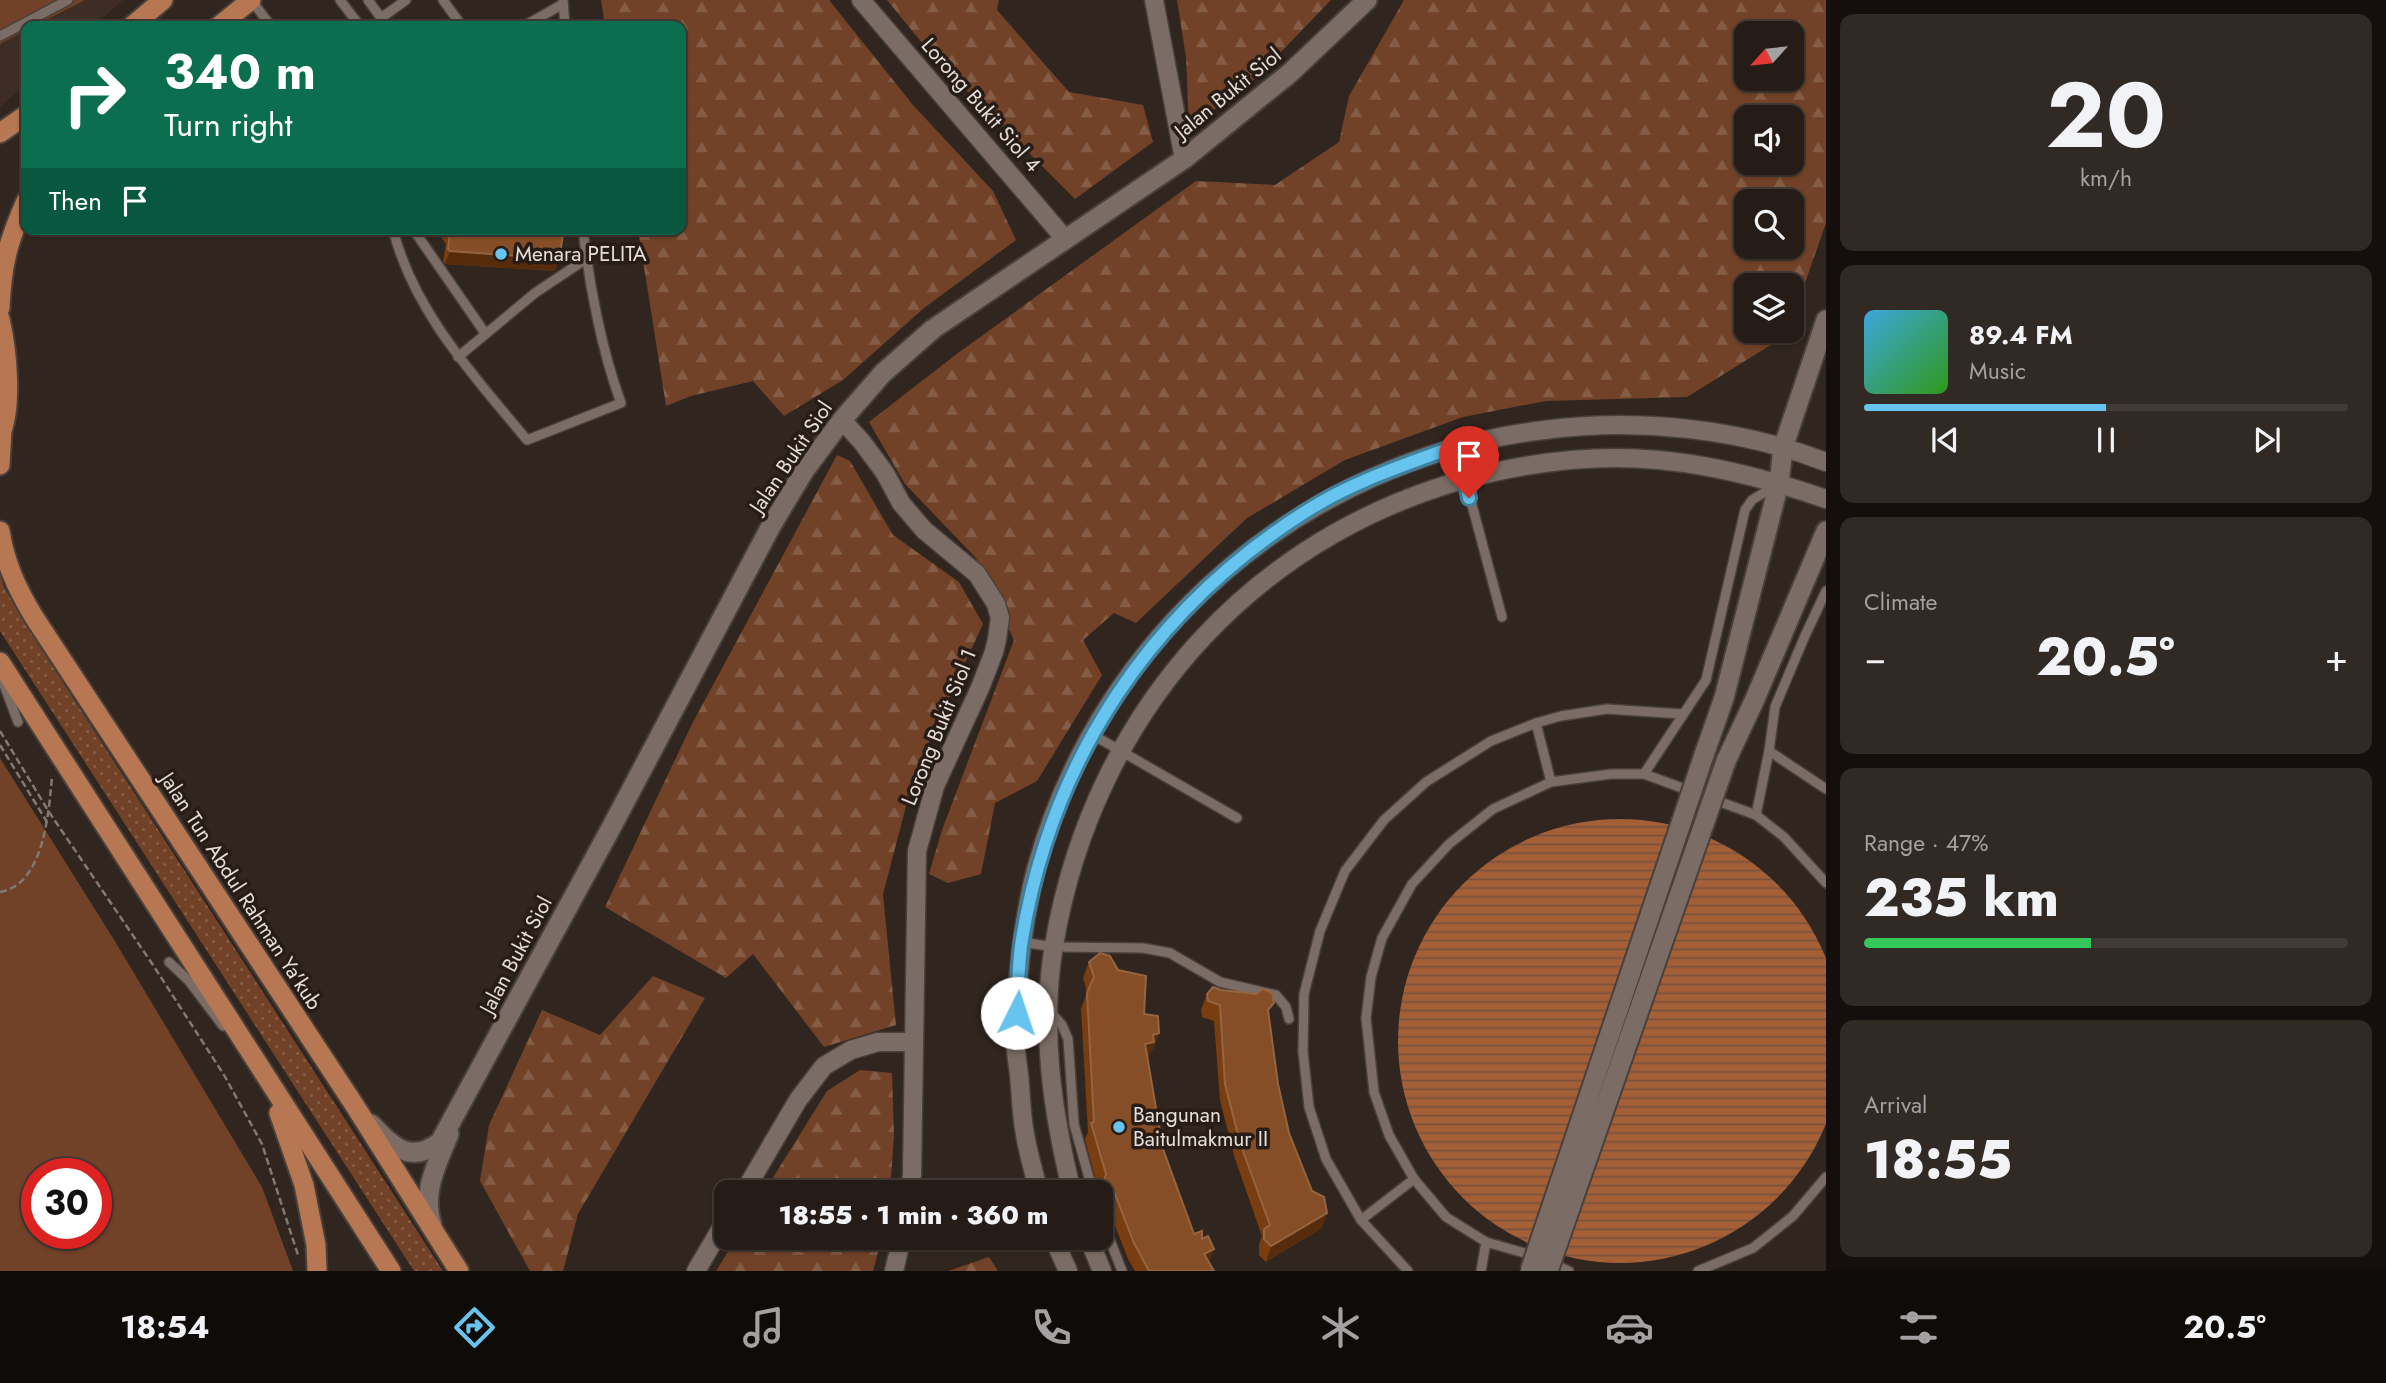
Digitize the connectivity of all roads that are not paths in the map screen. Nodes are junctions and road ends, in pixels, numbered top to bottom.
1 (68, 0) edge
2 (163, 0) edge
3 (251, 0) edge
4 (340, 0) edge
5 (368, 0) edge
6 (405, 0) edge
7 (443, 0) edge
8 (860, 0) edge
9 (1154, 0) edge
10 (1367, 0) edge
11 (563, 2) edge
12 (28, 21) edge
13 (138, 21) edge
14 (225, 21) edge
15 (267, 21) edge
16 (356, 21) edge
17 (383, 21) edge
18 (385, 21) edge
19 (459, 21) edge
20 (532, 21) edge
21 (565, 21) edge
22 (21, 25) edge
23 (0, 36) edge
24 (21, 118) edge
25 (0, 133) edge
26 (1184, 159) junction
27 (21, 213) edge
28 (394, 235) edge
29 (417, 235) edge
30 (584, 235) edge
31 (1066, 240) junction
32 (586, 259) junction
33 (0, 308) edge
34 (0, 319) edge
35 (1826, 320) edge
36 (485, 333) junction
37 (458, 357) junction
38 (842, 420) junction
39 (1, 433) edge
40 (1451, 448) junction
41 (1783, 448) junction
42 (1826, 462) edge
43 (0, 465) edge
44 (1465, 479) junction
45 (1779, 483) junction
46 (1826, 499) edge
47 (0, 531) edge
48 (1826, 531) edge
49 (1826, 591) edge
50 (1502, 617) dead end
51 (0, 662) edge
52 (0, 674) edge
53 (1706, 680) junction
54 (1726, 685) junction
55 (1755, 699) junction
56 (1775, 707) junction
57 (1682, 714) junction
58 (18, 722) dead end
59 (1536, 723) junction
60 (1091, 734) junction
61 (1120, 750) junction
62 (1769, 751) junction
63 (1644, 774) junction
64 (1550, 782) junction
65 (1826, 789) edge
66 (1756, 815) junction
67 (1237, 818) dead end
68 (1826, 883) edge
69 (1021, 942) junction
70 (1054, 947) junction
71 (169, 962) dead end
72 (1048, 1008) junction
73 (227, 1016) junction
74 (1289, 1019) dead end
75 (914, 1042) junction
76 (257, 1072) junction
77 (355, 1106) junction
78 (457, 1113) junction
79 (1826, 1177) edge
80 (1414, 1178) junction
81 (751, 1180) edge
82 (911, 1180) edge
83 (1036, 1180) edge
84 (1069, 1180) edge
85 (1089, 1180) edge
86 (1361, 1220) junction
87 (434, 1233) junction
88 (714, 1240) edge
89 (1486, 1242) junction
90 (1113, 1248) edge
91 (899, 1250) edge
92 (1059, 1250) edge
93 (1093, 1250) edge
94 (308, 1266) edge
95 (391, 1271) edge
96 (459, 1271) edge
97 (696, 1271) edge
98 (894, 1271) edge
99 (1068, 1271) edge
100 (1102, 1271) edge
101 (1122, 1271) edge
102 (1408, 1271) edge
103 (1481, 1271) edge
104 (1530, 1271) edge
105 (1548, 1271) edge
106 (1569, 1271) edge
107 (1698, 1271) edge

1 - 12 lane
2 - 13 main road
3 - 14 main road
3 - 15 lane
4 - 16 lane
5 - 17 lane
6 - 18 lane
7 - 19 lane
8 - 31 street, Lorong Bukit Siol 4
9 - 26 street
10 - 26 street, Jalan Bukit Siol
11 - 20 lane
11 - 21 lane
22 - 23 lane
24 - 25 main road
26 - 31 street, Jalan Bukit Siol
27 - 33 main road
28 - 37 lane
29 - 36 lane
30 - 32 lane
31 - 38 street, Jalan Bukit Siol
32 - 36 lane
32 - 37 lane
34 - 39 main road
35 - 41 street
36 - 37 lane
38 - 75 street, Lorong Bukit Siol 1
38 - 78 street, Jalan Bukit Siol
39 - 43 main road
40 - 41 street
40 - 44 lane
40 - 60 street
41 - 42 street
41 - 45 street
44 - 45 street
44 - 50 lane
44 - 61 street
45 - 46 street
45 - 53 lane
45 - 54 street
47 - 77 main road, Jalan Tun Abdul Rahman Ya'kub
48 - 55 street
49 - 56 lane
51 - 73 main road
52 - 58 lane
53 - 54 lane
53 - 57 lane
54 - 104 street, bridge
55 - 56 lane
55 - 105 street, bridge
56 - 62 lane
57 - 59 lane
57 - 63 lane
59 - 64 lane
59 - 86 lane
60 - 61 lane
60 - 69 street
61 - 67 lane
61 - 70 street
62 - 65 lane
62 - 66 lane
63 - 64 lane
63 - 66 lane
64 - 80 lane
66 - 68 lane
69 - 70 lane
69 - 83 street
70 - 72 street
70 - 74 lane
71 - 76 lane
72 - 84 street
72 - 85 lane
73 - 76 main road
73 - 95 main road
75 - 81 street
75 - 82 street, Lorong Bukit Siol 1
76 - 94 main road
77 - 78 street
77 - 87 main road, Jalan Tun Abdul Rahman Ya'kub
78 - 87 street
79 - 107 lane
80 - 86 lane
80 - 89 lane
86 - 102 lane
87 - 96 main road, Jalan Tun Abdul Rahman Ya'kub
88 - 97 street
89 - 103 lane
89 - 106 lane
90 - 101 lane
91 - 98 street
92 - 99 street
93 - 100 street

